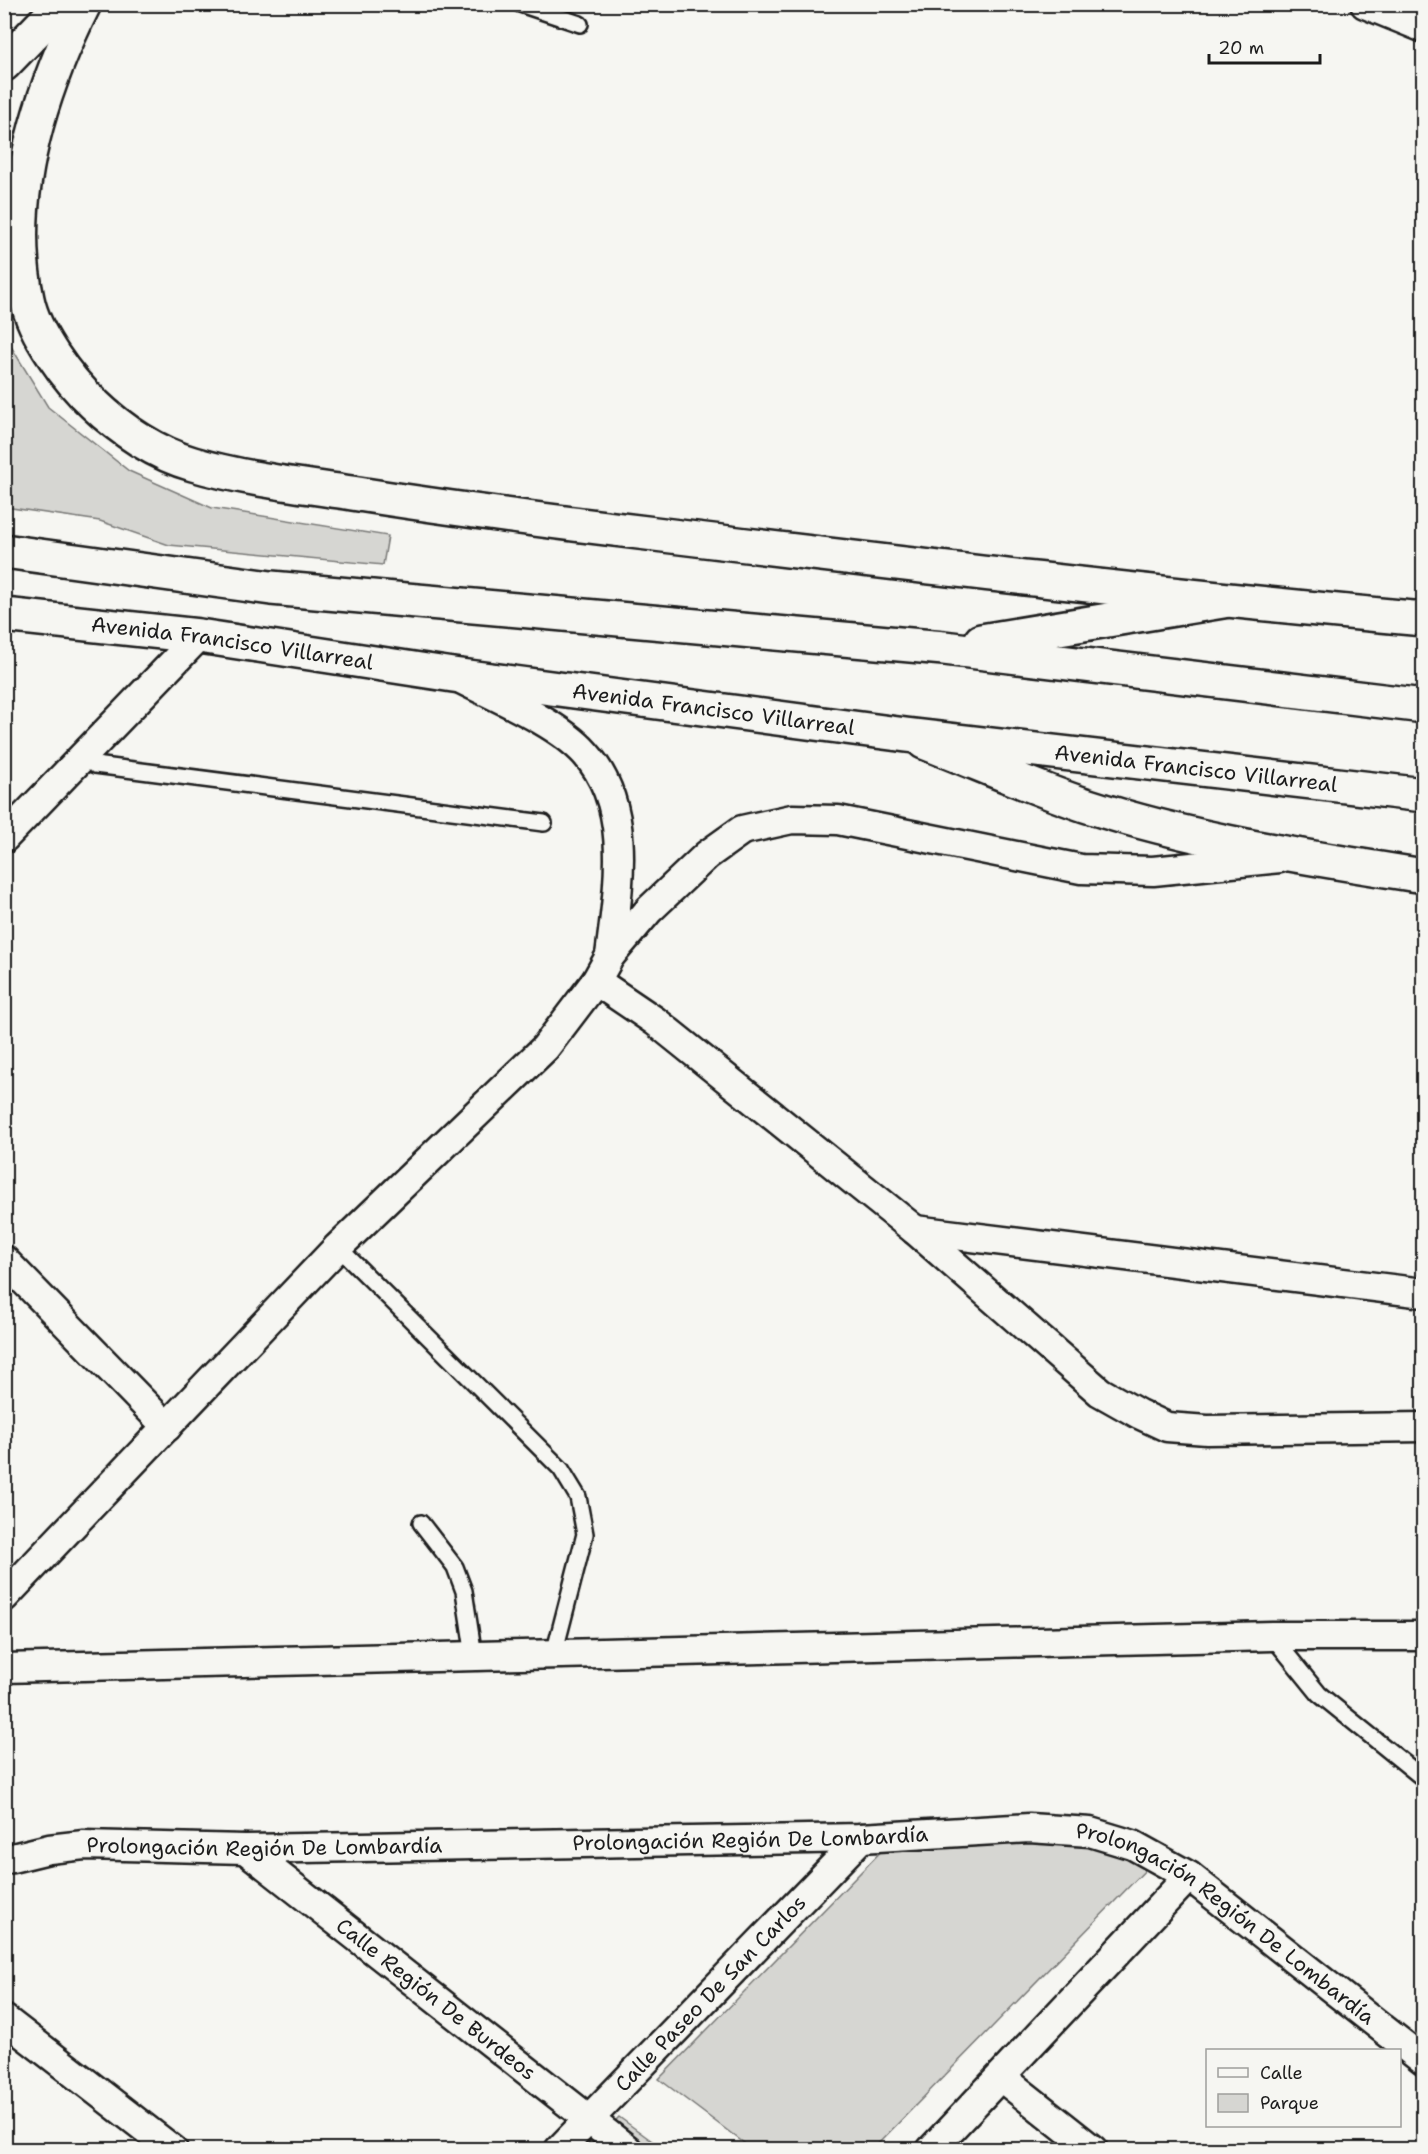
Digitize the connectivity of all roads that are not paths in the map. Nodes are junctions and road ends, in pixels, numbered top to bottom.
1 (62, 4) edge
2 (84, 4) edge
3 (520, 4) edge
4 (1365, 4) edge
5 (580, 24) dead end
6 (1424, 28) edge
7 (4, 64) edge
8 (4, 551) edge
9 (1223, 601) junction
10 (4, 615) edge
11 (1424, 619) edge
12 (200, 636) junction
13 (944, 648) junction
14 (453, 675) junction
15 (1424, 706) edge
16 (906, 735) junction
17 (82, 759) junction
18 (1424, 795) edge
19 (544, 824) dead end
20 (4, 838) edge
21 (1300, 856) junction
22 (1424, 876) edge
23 (610, 956) junction
24 (596, 981) junction
25 (915, 1230) junction
26 (338, 1247) junction
27 (4, 1260) edge
28 (1424, 1293) edge
29 (166, 1427) junction
30 (1424, 1427) edge
31 (420, 1523) dead end
32 (4, 1598) edge
33 (1272, 1636) junction
34 (1424, 1636) edge
35 (554, 1654) junction
36 (474, 1656) junction
37 (4, 1668) edge
38 (1424, 1779) edge
39 (861, 1838) junction
40 (245, 1849) junction
41 (4, 1860) edge
42 (1189, 1876) junction
43 (4, 2019) edge
44 (1424, 2061) edge
45 (1001, 2077) junction
46 (589, 2120) junction
47 (173, 2150) edge
48 (559, 2150) edge
49 (628, 2150) edge
50 (931, 2150) edge
51 (1093, 2150) edge

1 - 7 main road
2 - 9 main road
3 - 5 lane
4 - 6 street
8 - 13 main road
9 - 11 main road
9 - 13 main road
10 - 12 main road, Avenida Francisco Villarreal
12 - 14 main road, Avenida Francisco Villarreal
12 - 17 street
13 - 15 main road
14 - 16 main road, Avenida Francisco Villarreal
14 - 23 street
16 - 18 main road, Avenida Francisco Villarreal
16 - 21 main road
17 - 19 lane
17 - 20 street
21 - 22 main road
21 - 23 street
23 - 24 street
24 - 25 street
24 - 26 street
25 - 28 street
25 - 30 street
26 - 29 street
26 - 35 lane
27 - 29 street
29 - 32 street
31 - 36 lane
33 - 34 street
33 - 35 street
33 - 38 lane
35 - 36 street
36 - 37 street
39 - 40 street, Prolongación Región De Lombardía
39 - 42 street, Prolongación Región De Lombardía
39 - 46 street, Calle Paseo De San Carlos
40 - 41 street, Prolongación Región De Lombardía
40 - 46 street, Calle Región De Burdeos
42 - 44 street, Prolongación Región De Lombardía
42 - 45 street
43 - 47 street
45 - 50 street
45 - 51 street
46 - 48 street, Calle Paseo De San Carlos
46 - 49 street, Calle Región De Burdeos

